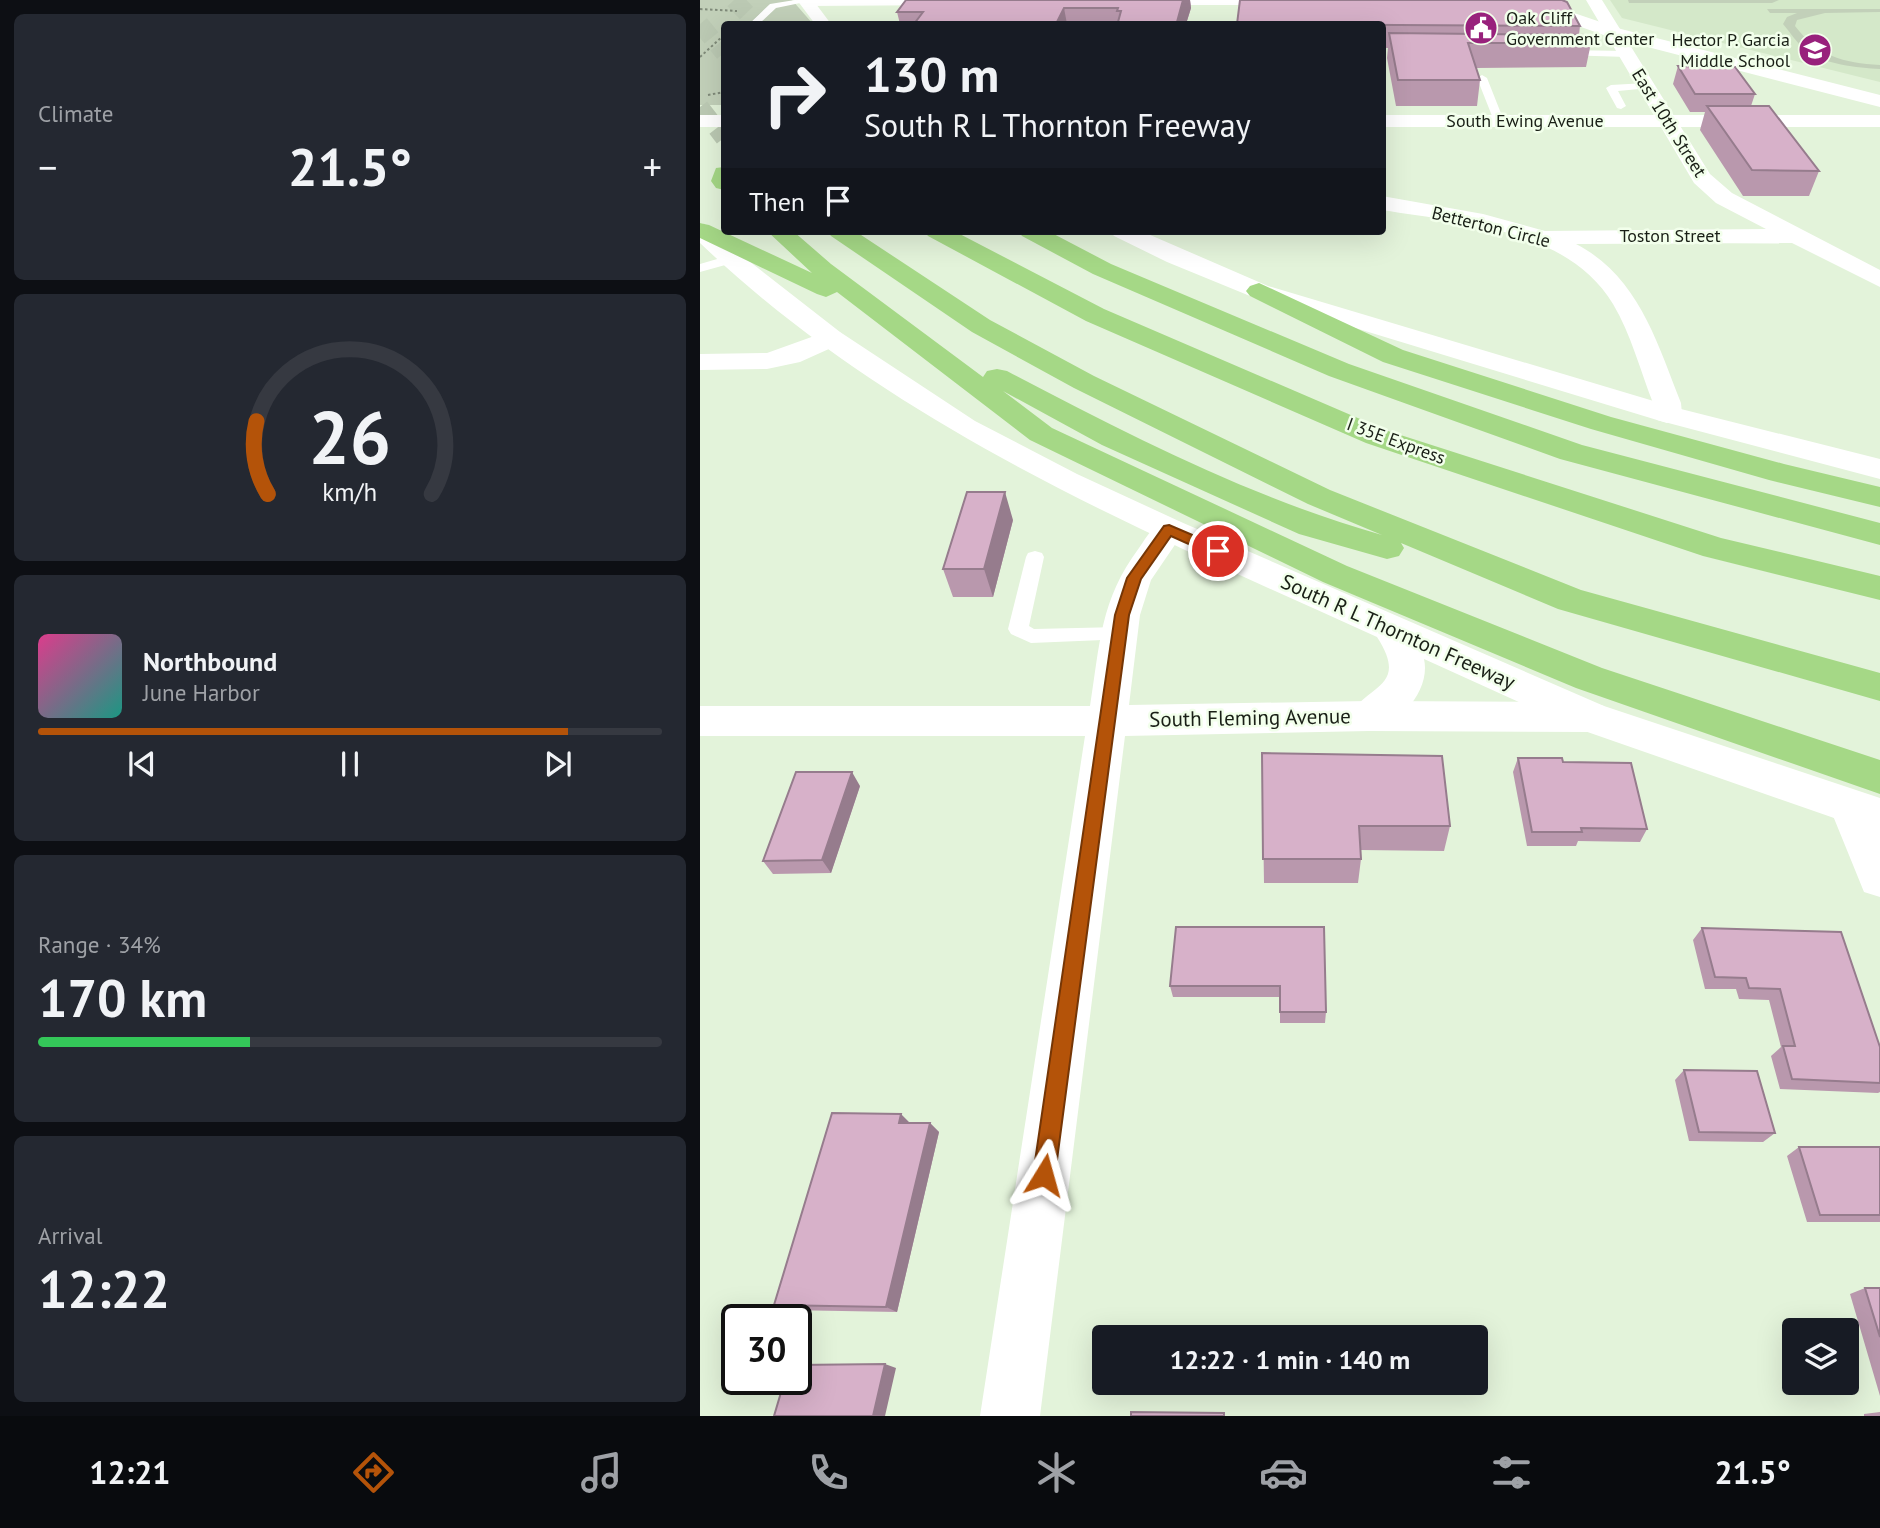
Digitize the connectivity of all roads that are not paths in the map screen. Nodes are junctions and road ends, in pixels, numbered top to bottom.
1 (806, 0) edge
2 (981, 0) edge
3 (1118, 0) edge
4 (1307, 0) edge
5 (1520, 0) edge
6 (1545, 0) edge
7 (1594, 0) edge
8 (923, 4) edge
9 (1213, 5) edge
10 (757, 21) edge
11 (818, 21) edge
12 (1611, 27) junction
13 (1555, 52) edge
14 (1627, 54) junction
15 (1482, 78) edge
16 (1808, 79) junction
17 (1646, 86) junction
18 (1880, 91) edge
19 (1880, 101) edge
20 (1621, 106) dead end
21 (700, 121) edge
22 (721, 121) edge
23 (1386, 121) edge
24 (1499, 121) junction
25 (1667, 121) junction
26 (1880, 121) edge
27 (1386, 204) edge
28 (700, 230) edge
29 (784, 235) edge
30 (845, 235) edge
31 (944, 235) edge
32 (1038, 235) edge
33 (1130, 235) edge
34 (1798, 236) junction
35 (1542, 237) junction
36 (731, 259) junction
37 (700, 268) edge
38 (1880, 280) edge
39 (1259, 291) junction
40 (831, 338) junction
41 (700, 362) edge
42 (1667, 414) junction
43 (1880, 469) edge
44 (1880, 497) edge
45 (1169, 530) junction
46 (1880, 534) edge
47 (1035, 557) dead end
48 (1880, 588) edge
49 (1570, 600) junction
50 (1389, 627) junction
51 (1120, 635) junction
52 (1880, 687) edge
53 (1369, 716) junction
54 (1590, 717) junction
55 (700, 721) edge
56 (1109, 721) junction
57 (1880, 777) edge
58 (1865, 811) edge
59 (1880, 878) edge
60 (1010, 1416) edge

1 - 8 street
1 - 10 lane
1 - 11 street
2 - 8 street
3 - 9 street
4 - 9 street
5 - 12 street
6 - 12 street
7 - 12 street, East 10th Street
12 - 14 street, East 10th Street
12 - 16 street
13 - 14 lane
14 - 17 street, East 10th Street
15 - 24 lane
16 - 18 street
16 - 19 street
17 - 20 lane
17 - 25 street, East 10th Street
21 - 22 street
23 - 24 street, South Ewing Avenue
24 - 25 street, South Ewing Avenue
25 - 26 street, South Ewing Avenue
25 - 34 street, East 10th Street
27 - 35 street, Betterton Circle
28 - 36 street, South R L Thornton Freeway
28 - 49 highway
29 - 57 highway
30 - 49 highway
31 - 48 highway, I 35E Express
32 - 46 highway
33 - 39 street
34 - 35 street, Toston Street
34 - 38 street, East 10th Street
35 - 42 street, Betterton Circle
36 - 37 lane
36 - 40 street, South R L Thornton Freeway
39 - 42 street
39 - 44 highway
40 - 41 street
40 - 45 street, South R L Thornton Freeway
42 - 43 street
45 - 50 street, South R L Thornton Freeway
45 - 51 street
47 - 51 lane
49 - 52 highway
50 - 53 street
50 - 54 street, South R L Thornton Freeway
51 - 56 street
53 - 54 street, South Fleming Avenue
53 - 56 street, South Fleming Avenue
54 - 58 street, South R L Thornton Freeway
55 - 56 street, South Fleming Avenue
56 - 60 street
58 - 59 street

